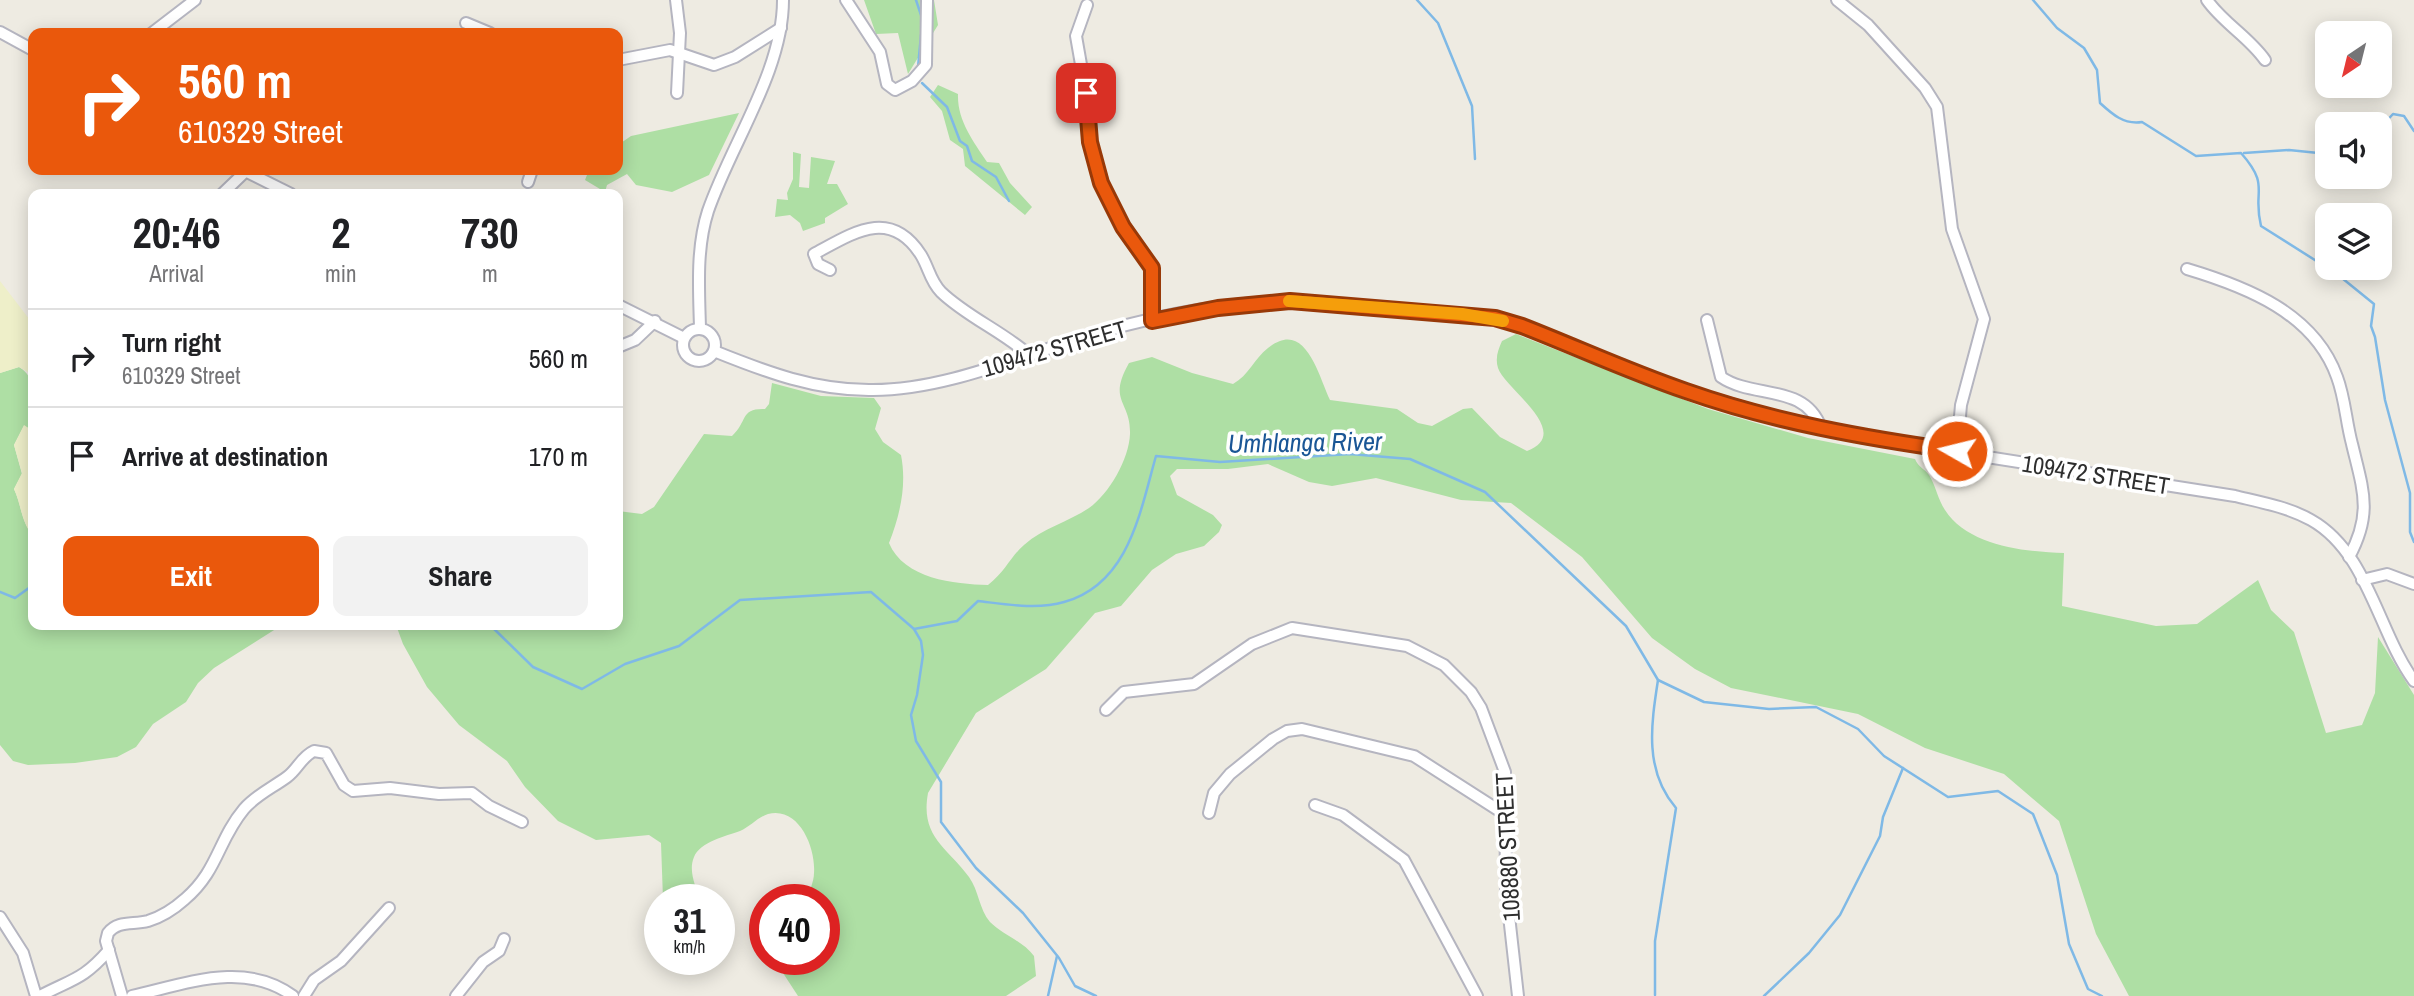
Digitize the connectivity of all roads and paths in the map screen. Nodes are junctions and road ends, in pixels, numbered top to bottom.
1 (195, 0) edge
2 (676, 0) edge
3 (783, 0) edge
4 (846, 0) edge
5 (927, 0) edge
6 (1837, 0) edge
7 (2207, 0) edge
8 (1087, 5) dead end
9 (466, 23) dead end
10 (159, 28) edge
11 (478, 28) edge
12 (781, 28) junction
13 (0, 32) edge
14 (28, 47) edge
15 (679, 51) junction
16 (623, 59) edge
17 (2265, 60) dead end
18 (677, 93) dead end
19 (240, 175) edge
20 (252, 175) edge
21 (530, 175) edge
22 (528, 182) dead end
23 (227, 189) edge
24 (281, 189) edge
25 (2187, 269) dead end
26 (830, 271) dead end
27 (623, 307) edge
28 (1707, 320) dead end
29 (655, 321) junction
30 (1152, 321) junction
31 (700, 328) junction
32 (684, 338) junction
33 (623, 345) edge
34 (713, 351) junction
35 (1029, 355) junction
36 (1821, 428) junction
37 (1957, 451) junction
38 (2349, 557) junction
39 (2362, 580) junction
40 (2414, 584) edge
41 (2414, 681) edge
42 (1106, 710) dead end
43 (1315, 806) dead end
44 (1209, 813) dead end
45 (1506, 815) junction
46 (522, 822) dead end
47 (389, 908) dead end
48 (0, 917) edge
49 (504, 939) dead end
50 (109, 950) junction
51 (38, 996) edge
52 (122, 996) edge
53 (132, 996) edge
54 (293, 996) edge
55 (304, 996) edge
56 (456, 996) edge
57 (1477, 996) edge
58 (1518, 996) edge

1 - 10 street
2 - 15 street
3 - 12 street
4 - 5 street
6 - 37 street
7 - 17 street
8 - 30 street
9 - 11 street
12 - 15 street
12 - 31 street
13 - 14 street
15 - 16 street
15 - 18 street
19 - 23 street
20 - 24 street
21 - 22 street
25 - 38 street
26 - 35 street
27 - 29 street
28 - 36 street
29 - 32 street
29 - 33 street
30 - 35 street, 109472 STREET
30 - 36 street, 109472 STREET
31 - 32 street
31 - 34 street
32 - 34 street
34 - 35 street, 109472 STREET
36 - 37 street, 109472 STREET
37 - 38 street, 109472 STREET
38 - 39 street, 109472 STREET
39 - 40 street
39 - 41 street, 109472 STREET
42 - 45 street, 108880 STREET
43 - 57 street
44 - 45 street
45 - 58 street, 108880 STREET
46 - 50 street
47 - 55 street
48 - 51 street
49 - 56 street
50 - 51 street
50 - 52 street
53 - 54 street

